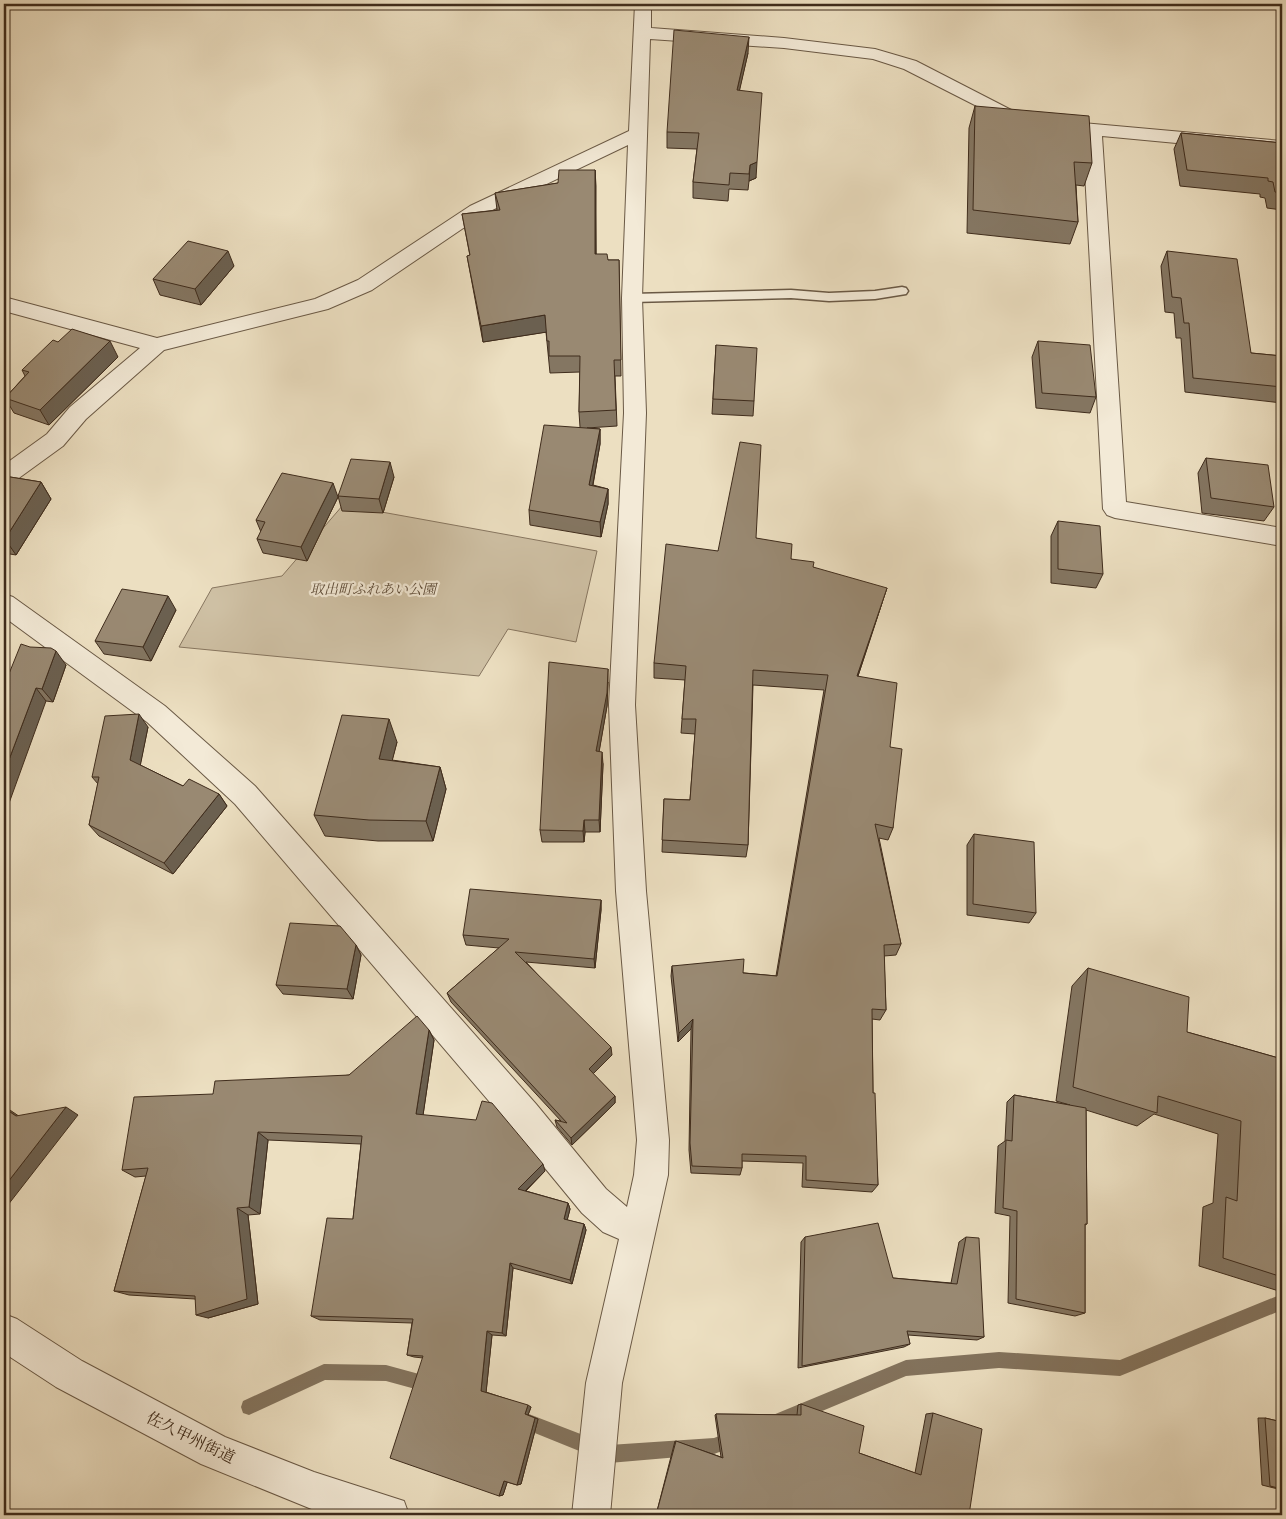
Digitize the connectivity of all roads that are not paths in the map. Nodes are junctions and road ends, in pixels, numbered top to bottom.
1 (643, 4) edge
2 (642, 33) junction
3 (1092, 130) junction
4 (639, 132) junction
5 (1282, 148) edge
6 (902, 291) dead end
7 (632, 298) junction
8 (4, 304) edge
9 (157, 345) junction
10 (4, 477) edge
11 (1282, 537) edge
12 (4, 604) edge
13 (638, 1228) junction
14 (4, 1332) edge
15 (390, 1515) edge
16 (591, 1515) edge

1 - 2 street
2 - 3 street
2 - 4 street
3 - 5 street
3 - 11 street
4 - 7 street
4 - 9 street
6 - 7 lane
7 - 13 street
8 - 9 street
9 - 10 street
12 - 13 street
13 - 16 street
14 - 15 street, 佐久甲州街道

